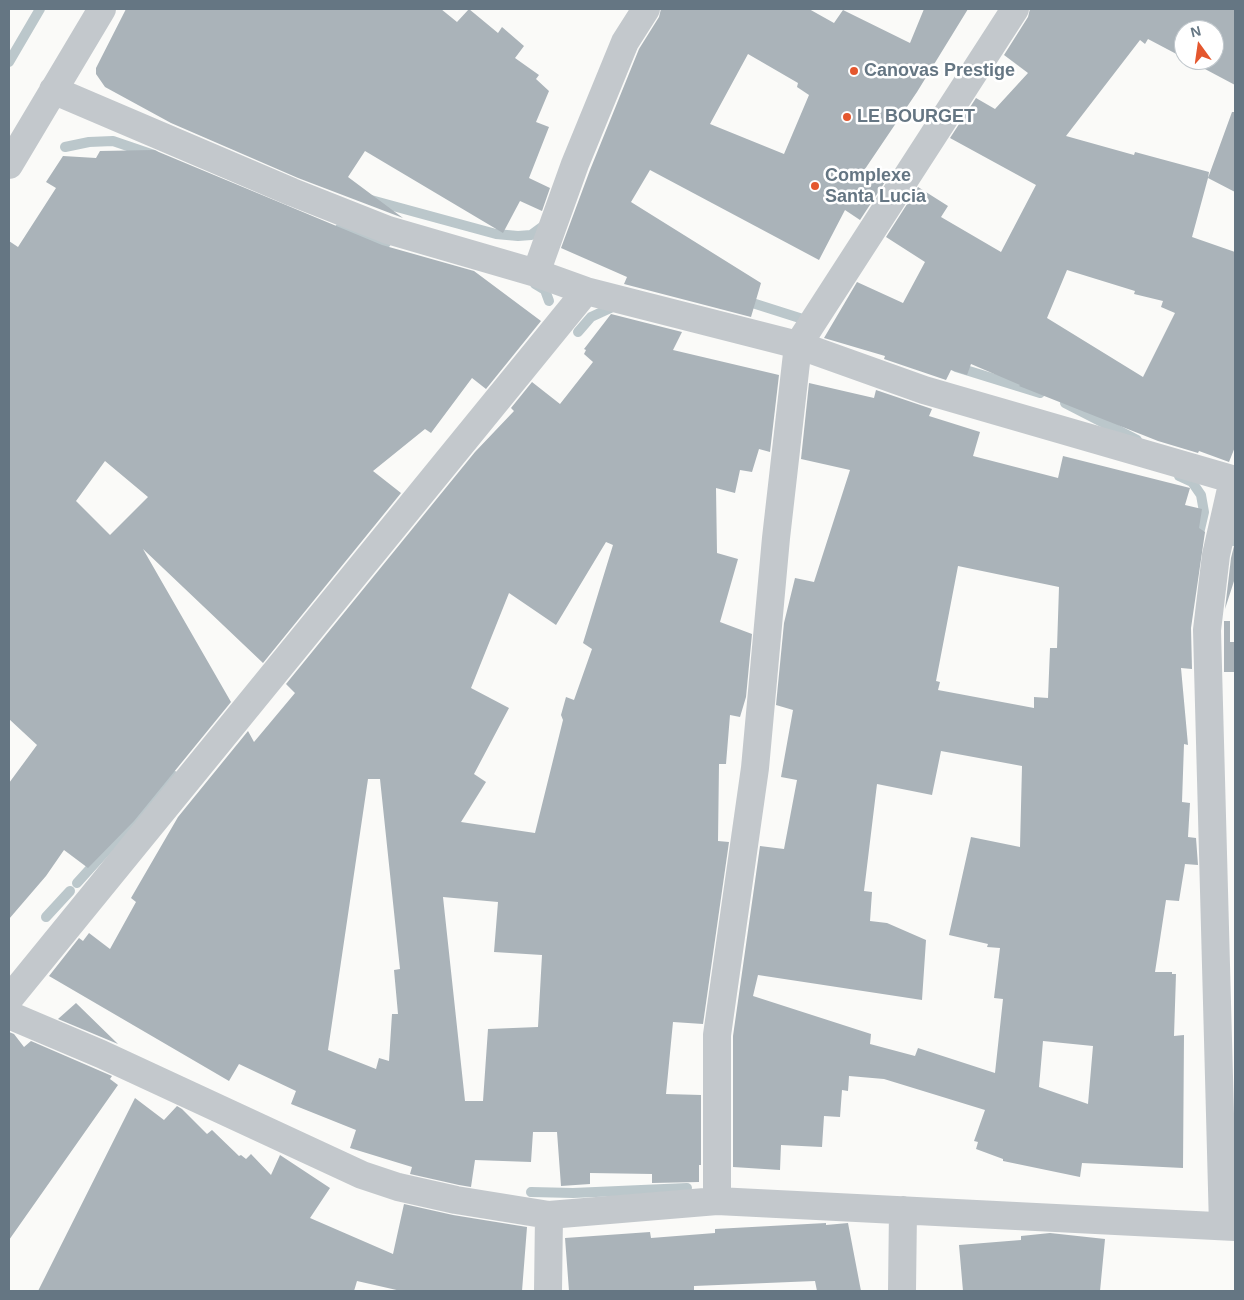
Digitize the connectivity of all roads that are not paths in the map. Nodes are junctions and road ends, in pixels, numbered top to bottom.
1 (102, 9) edge
2 (646, 9) edge
3 (1015, 9) edge
4 (53, 90) junction
5 (9, 165) edge
6 (536, 272) junction
7 (586, 291) junction
8 (798, 345) junction
9 (1234, 480) edge
10 (9, 999) edge
11 (9, 1015) edge
12 (716, 1201) junction
13 (903, 1210) junction
14 (549, 1214) junction
15 (1229, 1226) edge
16 (548, 1291) edge
17 (902, 1291) edge

1 - 4 street
2 - 6 street
3 - 8 street
4 - 5 street
4 - 6 street
6 - 7 street
7 - 8 street
7 - 10 street
8 - 9 street
8 - 12 street
9 - 15 street
11 - 14 street
12 - 13 street
12 - 14 street
13 - 15 street
13 - 17 street
14 - 16 street

